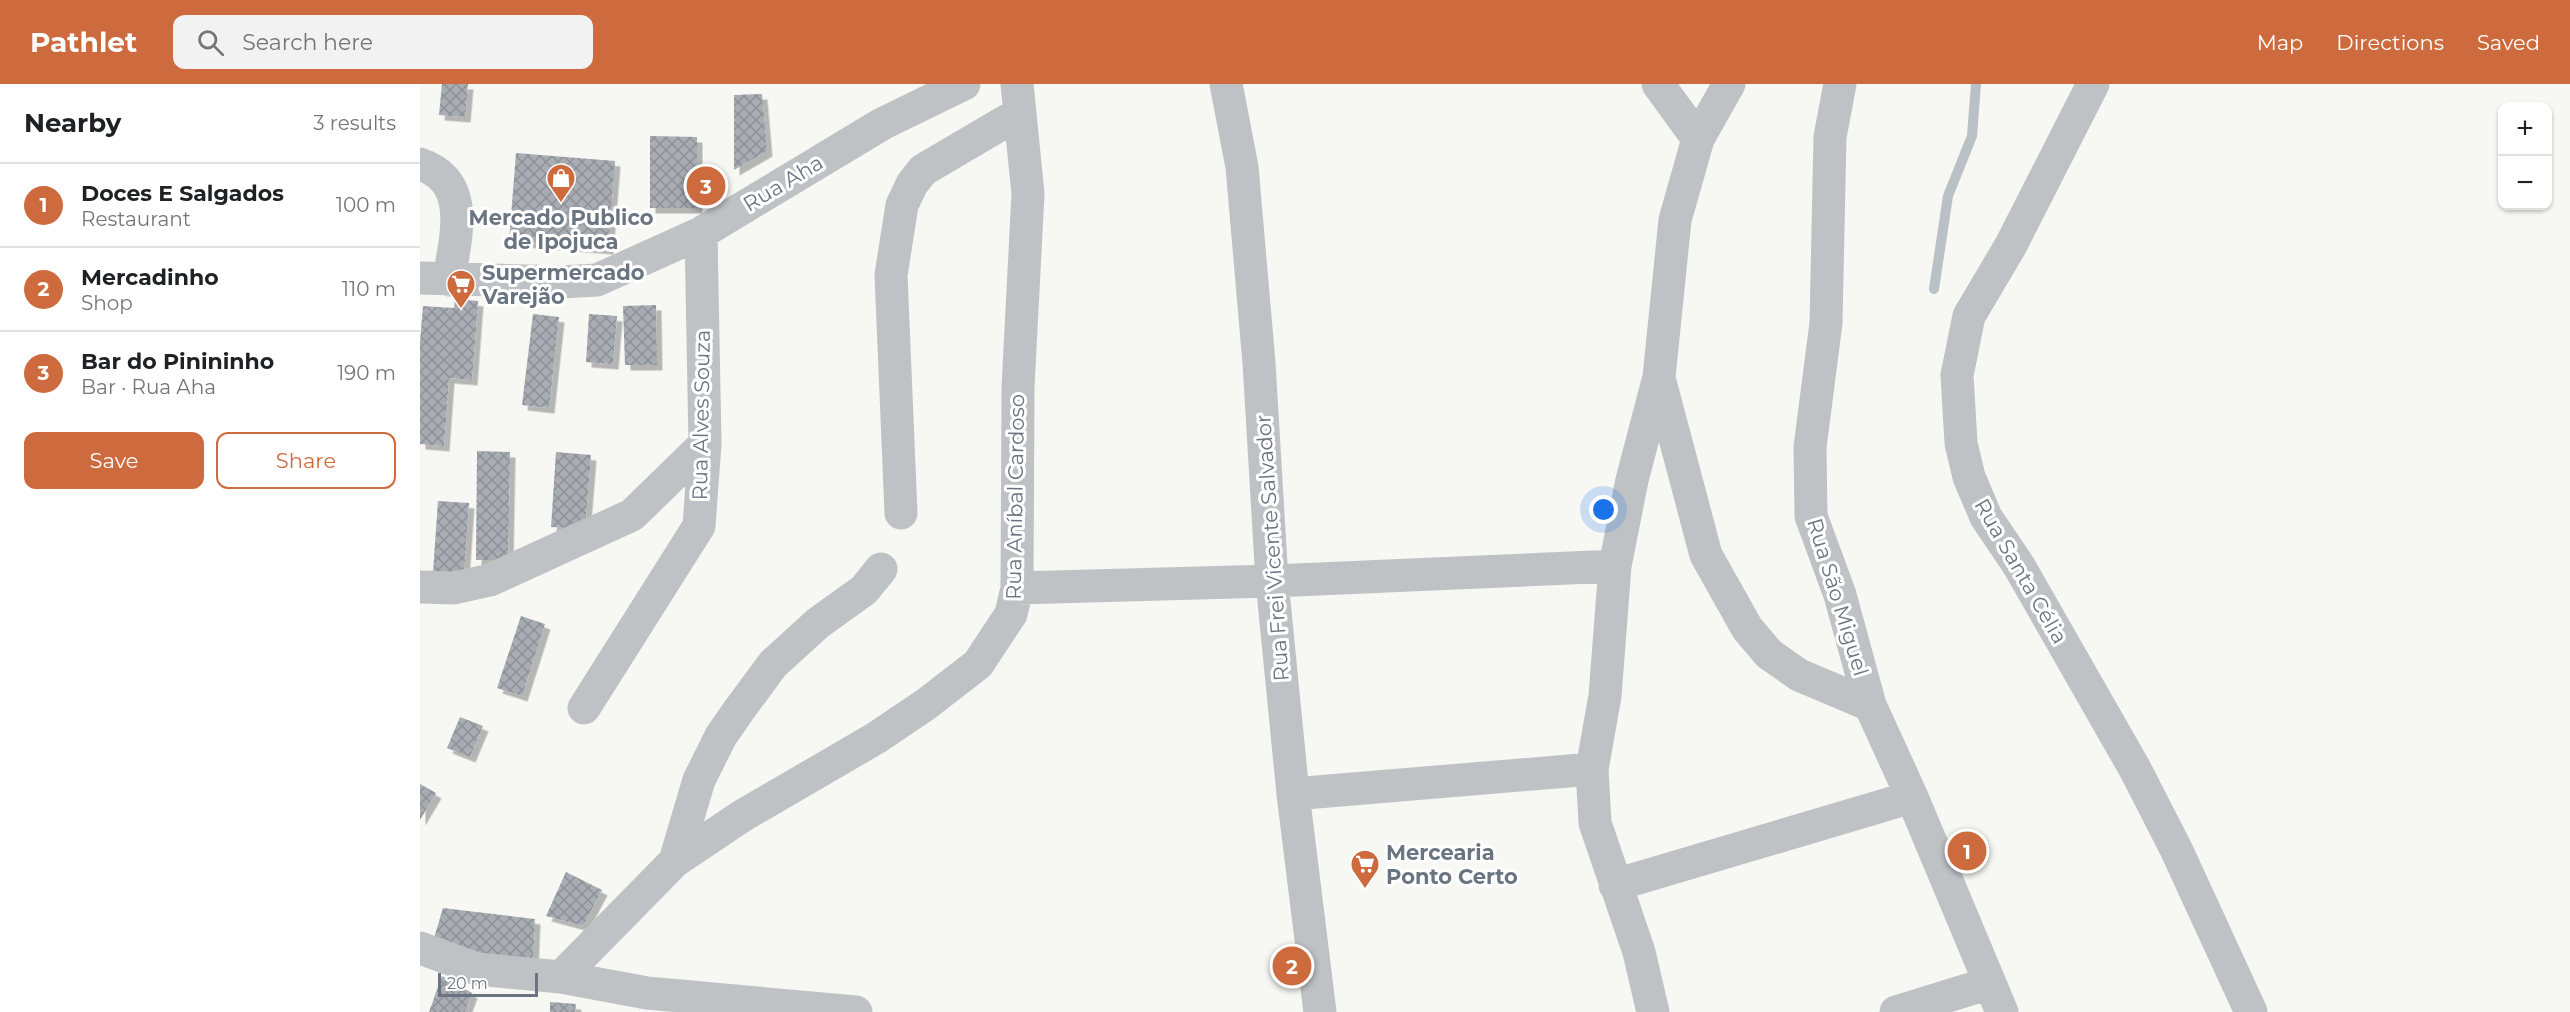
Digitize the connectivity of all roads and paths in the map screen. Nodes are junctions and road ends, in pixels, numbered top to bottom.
1 (964, 84) edge
2 (1226, 84) edge
3 (1658, 84) edge
4 (1729, 84) edge
5 (1840, 84) edge
6 (2093, 84) edge
7 (1018, 98) edge
8 (1698, 139) junction
9 (420, 164) edge
10 (701, 233) junction
11 (435, 279) edge
12 (1659, 377) junction
13 (705, 444) junction
14 (901, 513) dead end
15 (1615, 566) junction
16 (881, 569) dead end
17 (1272, 581) junction
18 (420, 587) edge
19 (1017, 588) junction
20 (1870, 705) junction
21 (584, 708) dead end
22 (1592, 769) junction
23 (1293, 794) junction
24 (1912, 797) junction
25 (675, 861) junction
26 (1615, 885) junction
27 (420, 948) edge
28 (561, 977) junction
29 (1996, 997) edge
30 (856, 1012) edge
31 (1320, 1012) edge
32 (1653, 1012) edge
33 (1896, 1012) edge
34 (2251, 1012) edge

1 - 10 street, Rua Aha
2 - 17 street, Rua Frei Vicente Salvador
3 - 8 street
4 - 8 street
5 - 20 street, Rua São Miguel
6 - 34 street, Rua Santa Célia
7 - 14 street
7 - 19 street, Rua Aníbal Cardoso
8 - 12 street
9 - 11 street
10 - 11 street, Rua Aha
10 - 13 street, Rua Alves Souza
12 - 15 street
12 - 20 street
13 - 18 street
13 - 21 street, Rua Alves Souza
15 - 17 street
15 - 22 street
16 - 25 street
17 - 19 street
17 - 23 street, Rua Frei Vicente Salvador
19 - 25 street, Rua Aníbal Cardoso
20 - 24 street, Rua São Miguel
22 - 23 street
22 - 26 street
23 - 31 street, Rua Frei Vicente Salvador
24 - 26 street
24 - 29 street, Rua São Miguel
25 - 28 street, Rua Aníbal Cardoso
26 - 32 street
27 - 28 street
28 - 30 street
29 - 33 street

